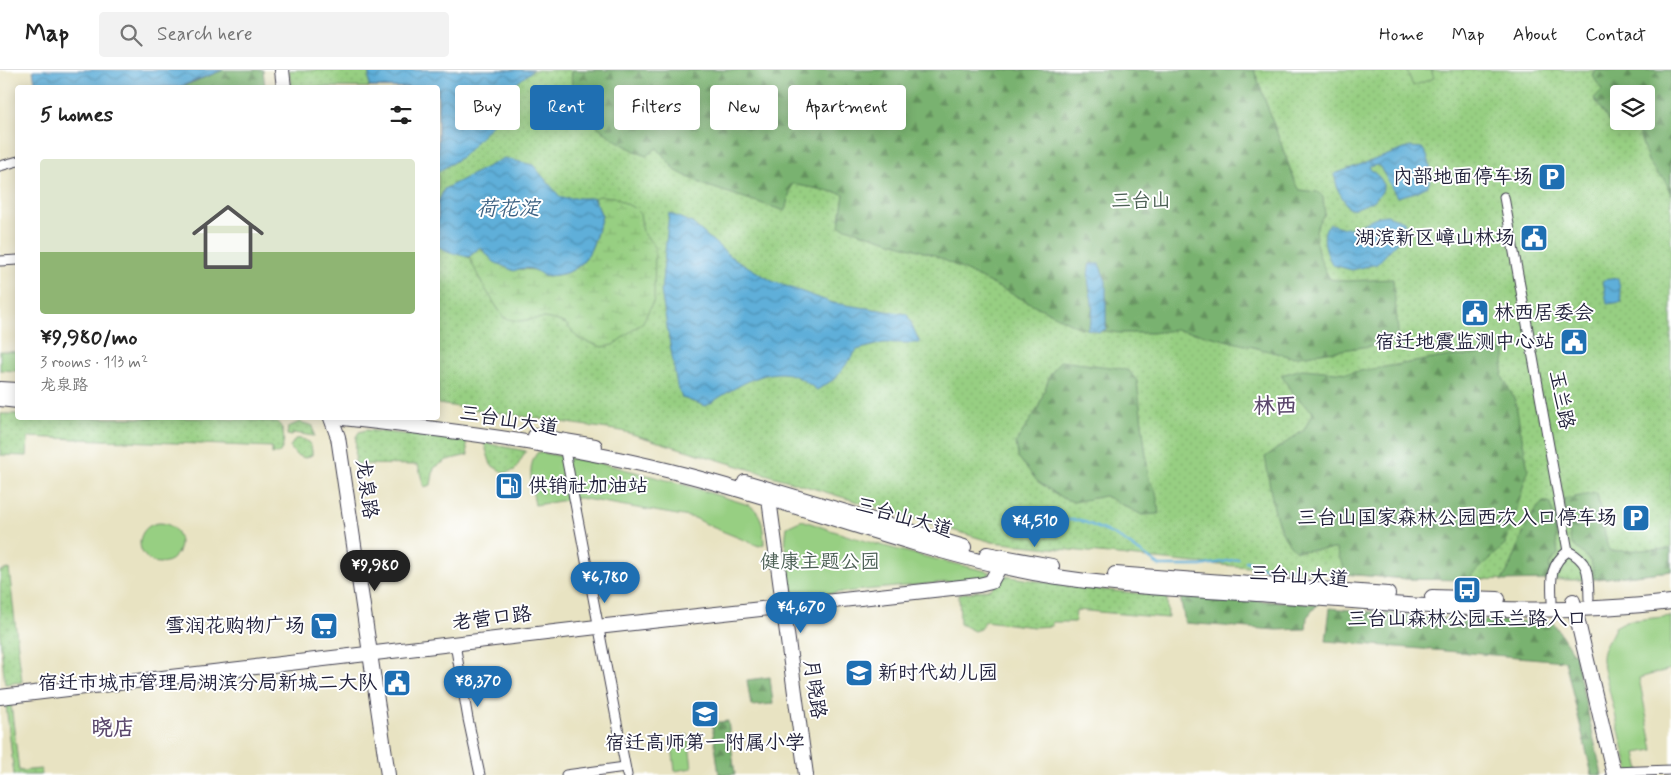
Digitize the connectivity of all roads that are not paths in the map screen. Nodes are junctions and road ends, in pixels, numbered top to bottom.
1 (282, 70) edge
2 (284, 85) edge
3 (15, 162) edge
4 (0, 166) edge
5 (1504, 197) dead end
6 (0, 260) edge
7 (15, 260) edge
8 (0, 389) edge
9 (9, 399) edge
10 (332, 420) edge
11 (362, 420) edge
12 (425, 420) edge
13 (564, 445) junction
14 (771, 494) junction
15 (1568, 551) junction
16 (1001, 561) junction
17 (1671, 593) edge
18 (1552, 601) junction
19 (1671, 602) edge
20 (1581, 604) junction
21 (783, 607) junction
22 (597, 627) junction
23 (455, 644) junction
24 (369, 654) junction
25 (0, 696) edge
26 (1671, 770) edge
27 (626, 771) edge
28 (1616, 773) edge
29 (388, 775) edge
30 (480, 775) edge
31 (566, 775) edge
32 (806, 775) edge

1 - 2 main road
3 - 4 street
5 - 15 street, 玉兰路
6 - 7 street
8 - 9 main road
10 - 24 main road, 龙泉路
11 - 13 main road, 三台山大道
12 - 13 main road, 三台山大道
13 - 14 main road, 三台山大道
13 - 22 street
14 - 16 main road, 三台山大道
14 - 21 main road, 月晓路
15 - 18 street
15 - 20 street
16 - 18 main road, 三台山大道
16 - 20 main road, 三台山大道
16 - 21 main road, 老营口路
17 - 20 main road, 三台山大道
18 - 20 main road, 三台山大道
19 - 20 main road, 三台山大道
20 - 28 main road
21 - 22 main road, 老营口路
21 - 32 main road, 月晓路
22 - 23 main road, 老营口路
22 - 27 street
23 - 24 main road, 老营口路
23 - 30 street
24 - 25 main road, 老营口路
24 - 29 main road, 龙泉路
26 - 28 street
27 - 31 street

